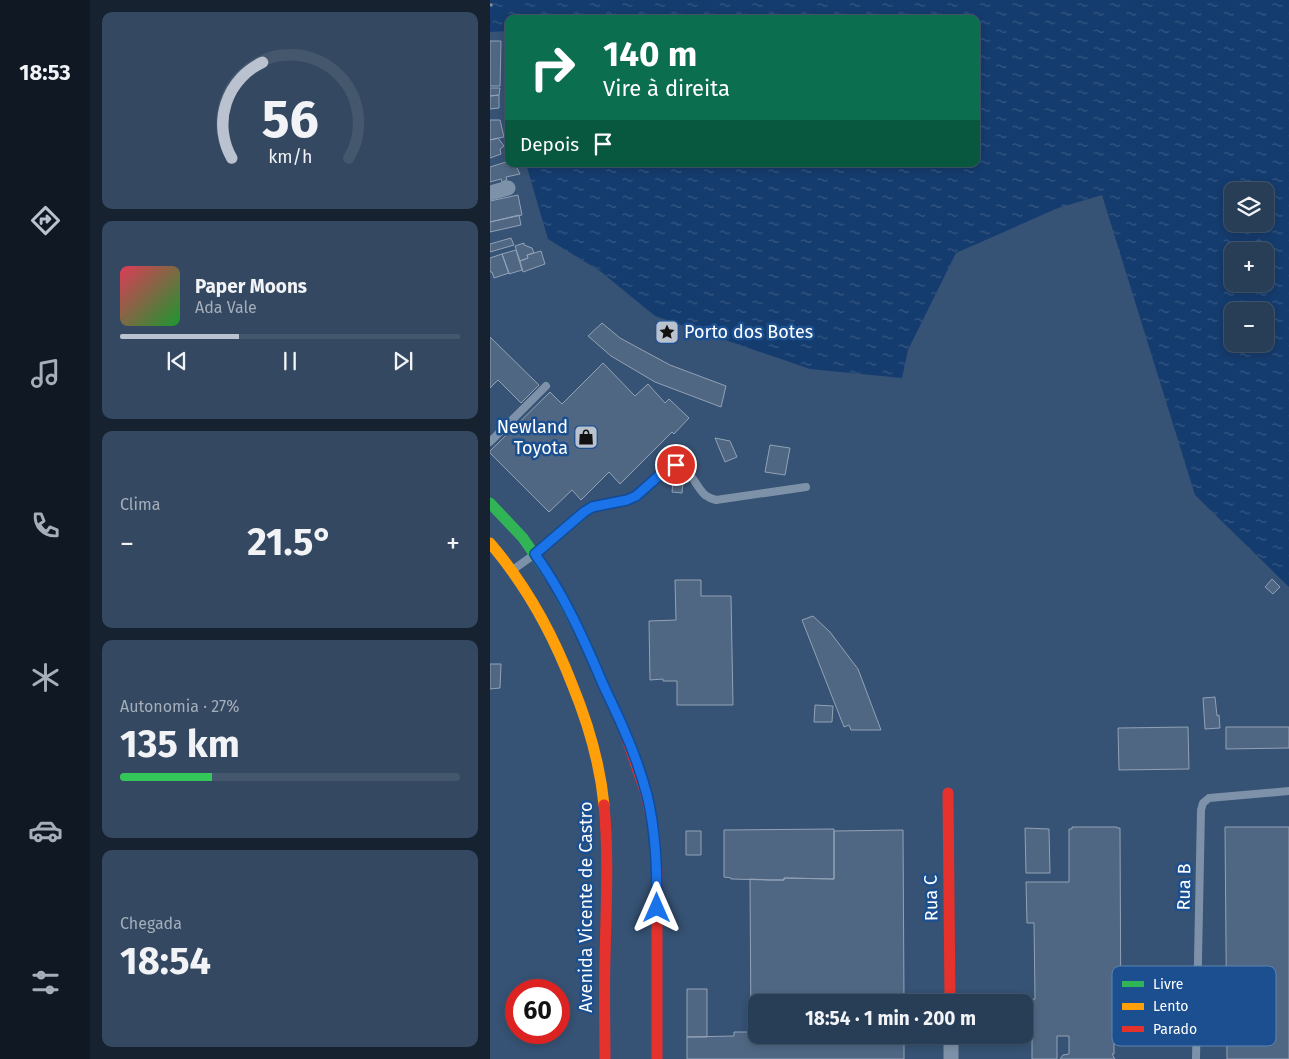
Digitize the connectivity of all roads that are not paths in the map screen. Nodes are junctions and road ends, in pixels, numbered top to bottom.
1 (508, 188) dead end
2 (490, 193) edge
3 (546, 386) dead end
4 (490, 442) edge
5 (806, 488) dead end
6 (490, 503) edge
7 (490, 543) edge
8 (535, 554) junction
9 (512, 570) junction
10 (1289, 791) edge
11 (948, 793) dead end
12 (1198, 966) edge
13 (950, 994) edge
14 (951, 1044) edge
15 (1196, 1046) edge
16 (605, 1059) edge
17 (657, 1059) edge
18 (951, 1059) edge
19 (1196, 1059) edge

1 - 2 street
3 - 4 lane
5 - 8 lane
6 - 8 main road
7 - 9 main road, Avenida Vicente de Castro
8 - 9 lane
8 - 17 main road
9 - 16 main road, Avenida Vicente de Castro
10 - 12 lane, Rua B
11 - 13 main road, Rua C
14 - 18 street
15 - 19 lane, Rua B

